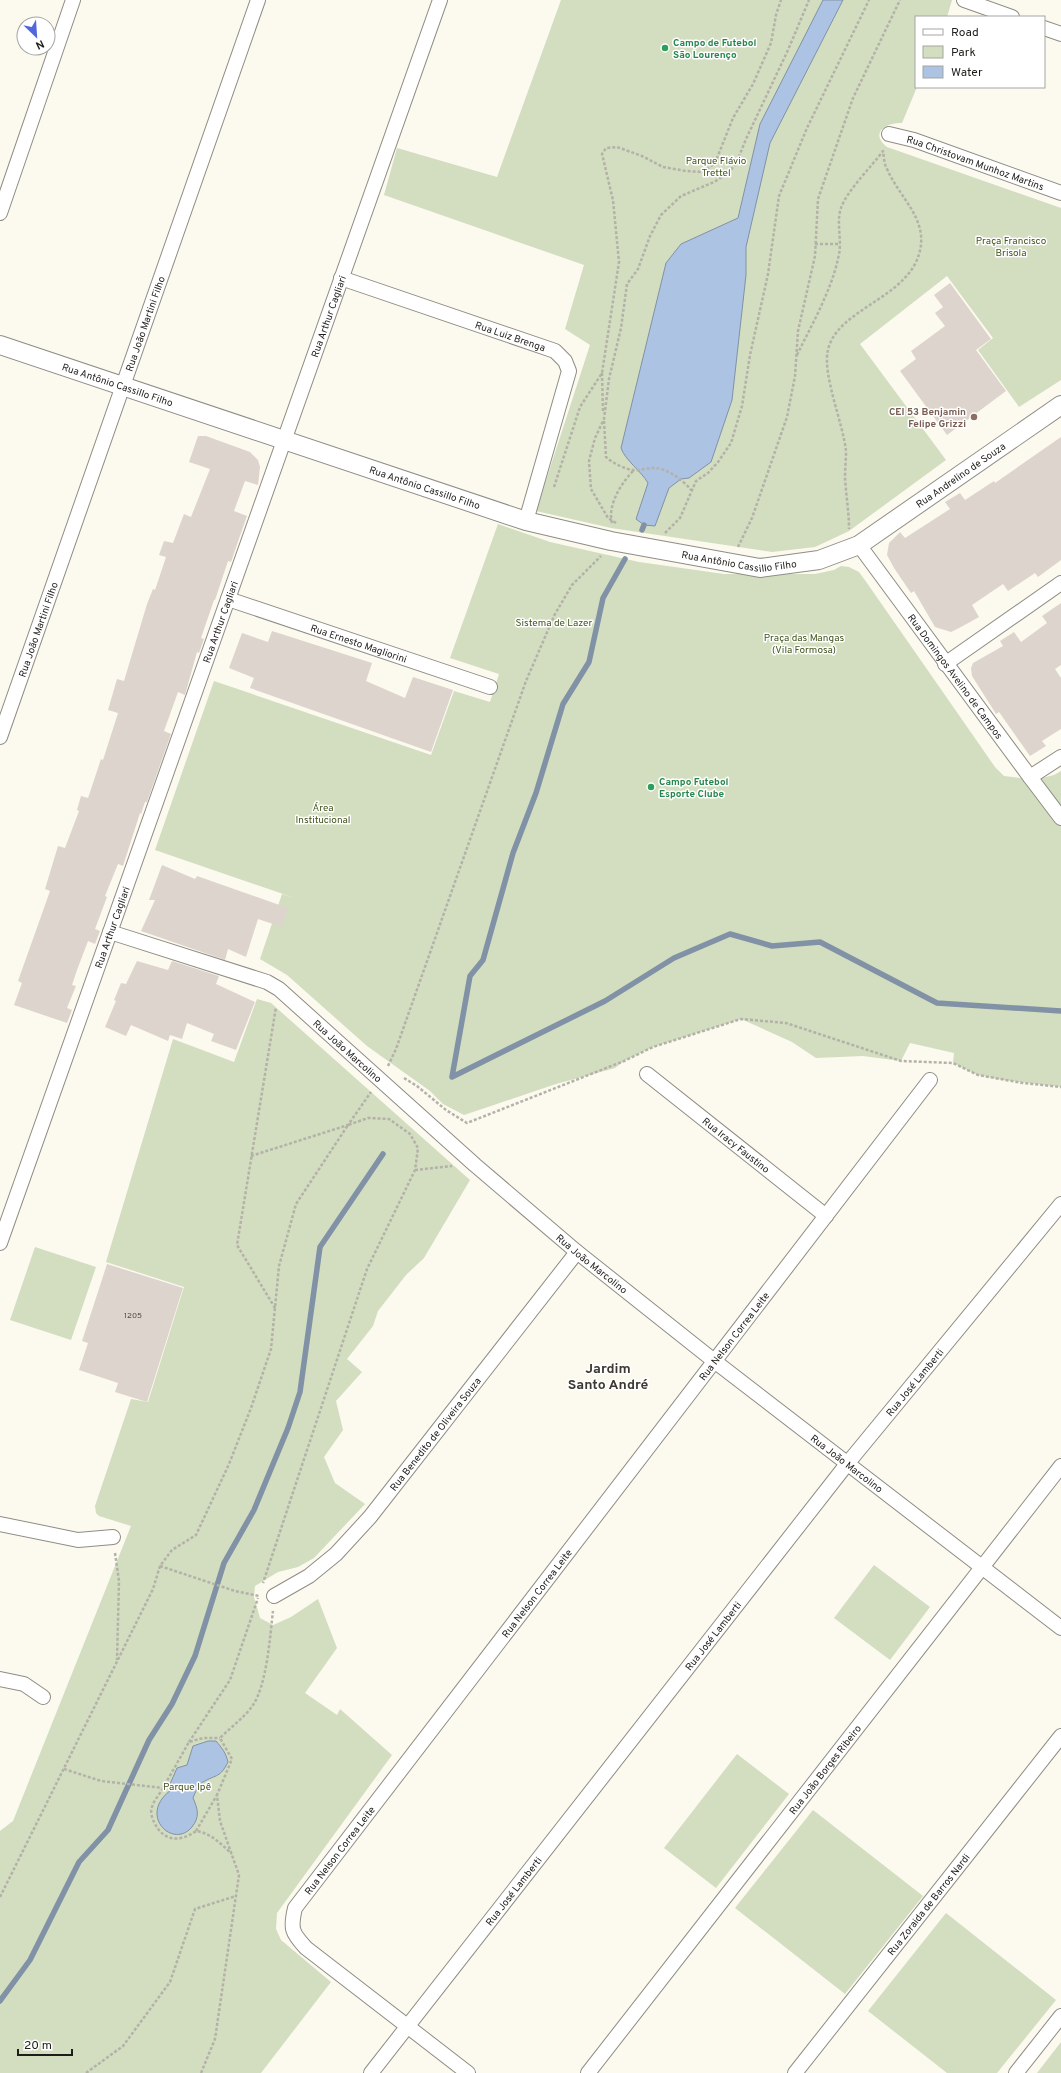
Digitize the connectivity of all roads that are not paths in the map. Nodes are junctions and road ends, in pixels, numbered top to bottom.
1 (73, 0) edge
2 (258, 0) edge
3 (440, 0) edge
4 (964, 0) edge
5 (1009, 16) edge
6 (1045, 28) edge
7 (1061, 34) edge
8 (889, 134) dead end
9 (1061, 193) edge
10 (0, 213) edge
11 (341, 278) junction
12 (0, 345) edge
13 (123, 387) junction
14 (1061, 405) edge
15 (284, 440) junction
16 (526, 521) junction
17 (854, 538) junction
18 (1061, 583) edge
19 (228, 599) junction
20 (945, 664) junction
21 (490, 687) dead end
22 (0, 737) edge
23 (1061, 757) edge
24 (1030, 777) junction
25 (1061, 818) edge
26 (110, 932) junction
27 (647, 1074) dead end
28 (930, 1080) dead end
29 (1061, 1204) edge
30 (5, 1214) edge
31 (826, 1216) junction
32 (0, 1243) edge
33 (578, 1252) junction
34 (713, 1360) junction
35 (847, 1464) junction
36 (1061, 1466) edge
37 (0, 1524) edge
38 (113, 1537) road end
39 (982, 1568) junction
40 (274, 1596) road end
41 (1061, 1628) edge
42 (0, 1679) edge
43 (43, 1697) dead end
44 (1061, 1736) edge
45 (1061, 2016) edge
46 (408, 2026) junction
47 (371, 2073) edge
48 (468, 2073) edge
49 (588, 2073) edge
50 (795, 2073) edge
51 (1016, 2073) edge

1 - 10 street
2 - 13 street, Rua João Martini Filho
3 - 11 street, Rua Arthur Cagliari
4 - 5 street
6 - 7 street
8 - 9 street, Rua Christovam Munhoz Martins
11 - 15 street, Rua Arthur Cagliari
11 - 16 street, Rua Luiz Brenga
12 - 13 street, Rua Antônio Cassillo Filho
13 - 15 street, Rua Antônio Cassillo Filho
13 - 22 street, Rua João Martini Filho
14 - 17 street, Rua Andrelino de Souza
15 - 16 street, Rua Antônio Cassillo Filho
15 - 19 street, Rua Arthur Cagliari
16 - 17 street, Rua Antônio Cassillo Filho
17 - 20 street, Rua Domingos Avelino de Campos
18 - 20 street
19 - 21 street, Rua Ernesto Magliorini
19 - 26 street, Rua Arthur Cagliari
20 - 24 street, Rua Domingos Avelino de Campos
23 - 24 street
24 - 25 street, Rua Domingos Avelino de Campos
26 - 30 street, Rua Arthur Cagliari
26 - 33 street, Rua João Marcolino
27 - 31 street, Rua Iracy Faustino
28 - 31 street, Rua Nelson Correa Leite
29 - 35 street, Rua José Lamberti
30 - 32 street, Rua Arthur Cagliari
31 - 34 street, Rua Nelson Correa Leite
33 - 34 street, Rua João Marcolino
33 - 40 street, Rua Benedito de Oliveira Souza
34 - 35 street, Rua João Marcolino
34 - 46 street, Rua Nelson Correa Leite
35 - 39 street, Rua João Marcolino
35 - 46 street, Rua José Lamberti
36 - 39 street, Rua João Borges Ribeiro
37 - 38 street
39 - 41 street, Rua João Marcolino
39 - 49 street, Rua João Borges Ribeiro
42 - 43 street
44 - 50 street, Rua Zoraida de Barros Nardi
45 - 51 street
46 - 47 street, Rua José Lamberti
46 - 48 street, Rua Nelson Correa Leite

